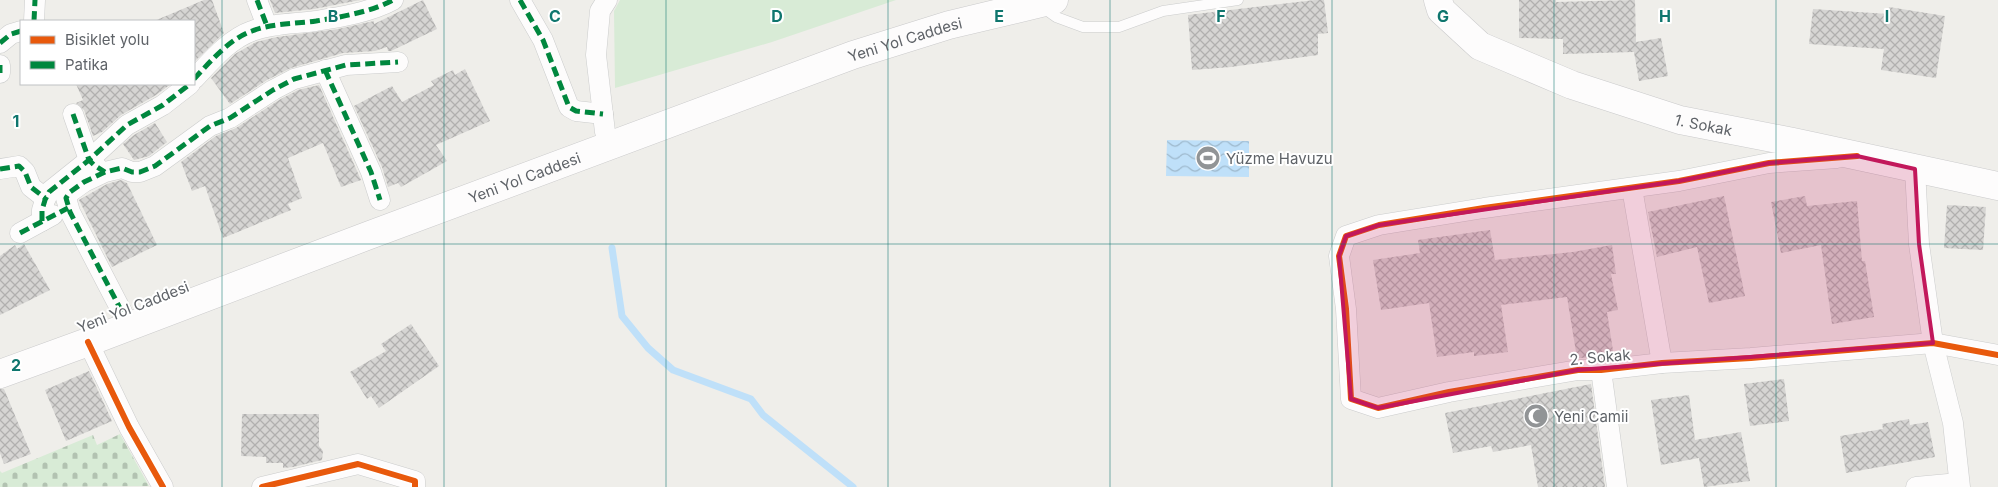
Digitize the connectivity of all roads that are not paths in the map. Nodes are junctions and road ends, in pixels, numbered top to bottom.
1 (36, 0) edge
2 (257, 0) edge
3 (393, 0) edge
4 (520, 0) edge
5 (607, 0) edge
6 (1002, 0) edge
7 (1238, 0) edge
8 (1438, 0) edge
9 (1046, 2) edge
10 (34, 20) edge
11 (267, 26) junction
12 (20, 30) edge
13 (0, 43) edge
14 (398, 62) dead end
15 (0, 66) edge
16 (325, 70) junction
17 (0, 73) edge
18 (195, 78) edge
19 (189, 85) edge
20 (73, 114) dead end
21 (604, 123) junction
22 (1857, 156) junction
23 (89, 160) junction
24 (1915, 168) junction
25 (0, 169) edge
26 (105, 172) junction
27 (1998, 186) edge
28 (1632, 188) junction
29 (46, 198) junction
30 (380, 200) dead end
31 (68, 208) junction
32 (42, 222) junction
33 (20, 233) dead end
34 (122, 312) junction
35 (88, 342) junction
36 (1933, 342) junction
37 (1998, 355) edge
38 (0, 357) edge
39 (1662, 363) junction
40 (1600, 370) junction
41 (0, 374) edge
42 (1959, 485) edge
43 (163, 487) edge
44 (262, 487) edge
45 (415, 487) edge
46 (1617, 487) edge
47 (1916, 487) edge

1 - 10 street
2 - 11 street
3 - 11 street
4 - 21 street
5 - 21 street
6 - 21 main road, Yeni Yol Caddesi
7 - 9 lane
8 - 22 main road, 1. Sokak
9 - 35 main road, Yeni Yol Caddesi
11 - 18 street
12 - 13 street
14 - 16 street
15 - 17 street
16 - 26 street
16 - 30 street
19 - 23 street
20 - 23 street
21 - 34 main road, Yeni Yol Caddesi
22 - 24 main road, 1. Sokak
22 - 28 street
23 - 26 street
23 - 29 street
24 - 27 main road, 1. Sokak
24 - 36 street
25 - 29 street
26 - 31 street
28 - 39 street
28 - 40 street, 2. Sokak
29 - 32 street
31 - 32 street
31 - 34 street
32 - 33 street
34 - 38 main road, Yeni Yol Caddesi
35 - 41 main road, Yeni Yol Caddesi
35 - 43 street
36 - 37 street, 2. Sokak
36 - 39 street, 2. Sokak
36 - 42 street
39 - 40 street, 2. Sokak
40 - 46 street
42 - 47 street
44 - 45 street

